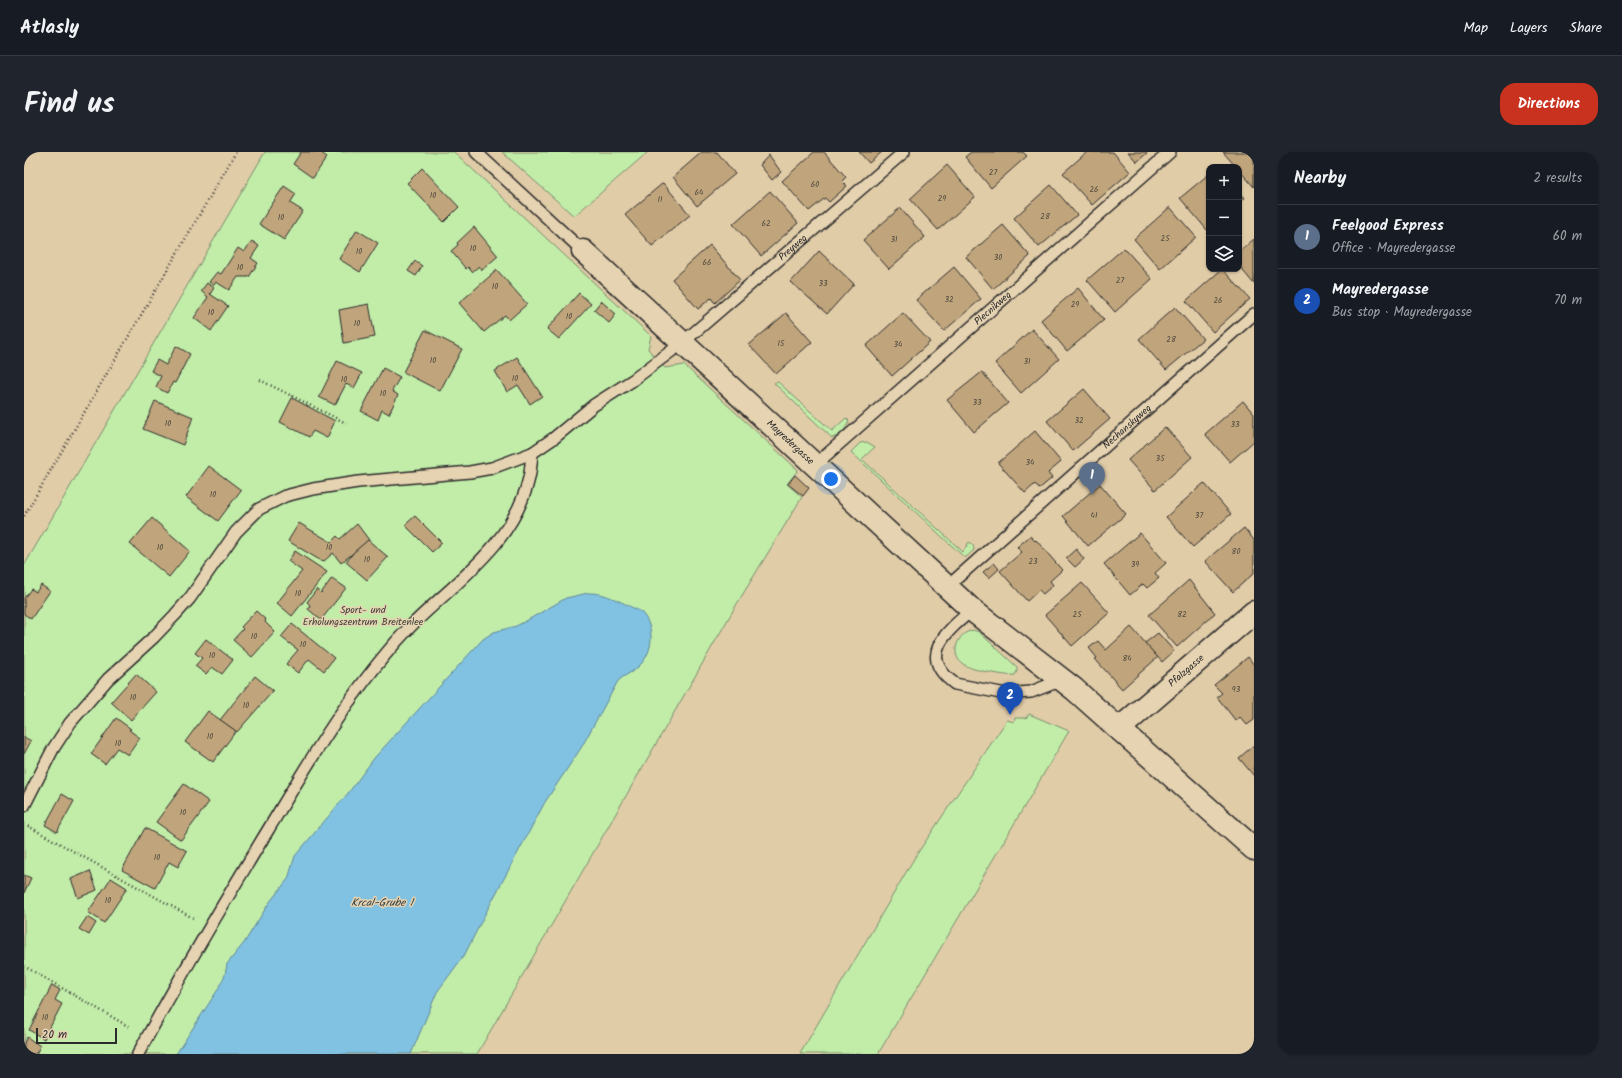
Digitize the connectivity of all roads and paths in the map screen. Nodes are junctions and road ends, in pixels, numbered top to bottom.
1 (236, 152) edge
2 (476, 152) edge
3 (904, 152) edge
4 (1170, 152) edge
5 (583, 251) joint
6 (1254, 314) edge
7 (682, 343) junction
8 (260, 380) dead end
9 (346, 423) dead end
10 (532, 453) junction
11 (815, 465) junction
12 (24, 516) edge
13 (947, 587) junction
14 (972, 610) junction
15 (1254, 612) edge
16 (1062, 680) junction
17 (1119, 729) junction
18 (24, 806) edge
19 (24, 824) edge
20 (1254, 849) edge
21 (210, 927) junction
22 (24, 966) edge
23 (147, 1038) junction
24 (138, 1054) edge

1 - 12 path
2 - 5 lane
3 - 7 lane, Preyweg
4 - 11 lane, Plecnikweg
5 - 7 street, Mayredergasse
6 - 13 lane, Nechanskyweg
7 - 10 lane, Preyweg
7 - 11 street, Mayredergasse
8 - 9 path
10 - 18 lane, Preyweg
10 - 21 lane
11 - 13 street, Mayredergasse
13 - 14 street, Mayredergasse
14 - 16 street, Mayredergasse
14 - 16 lane
15 - 17 street, Pfalzgasse
16 - 17 street, Mayredergasse
17 - 20 street, Mayredergasse
19 - 21 path
21 - 23 lane
22 - 23 path
23 - 24 lane

